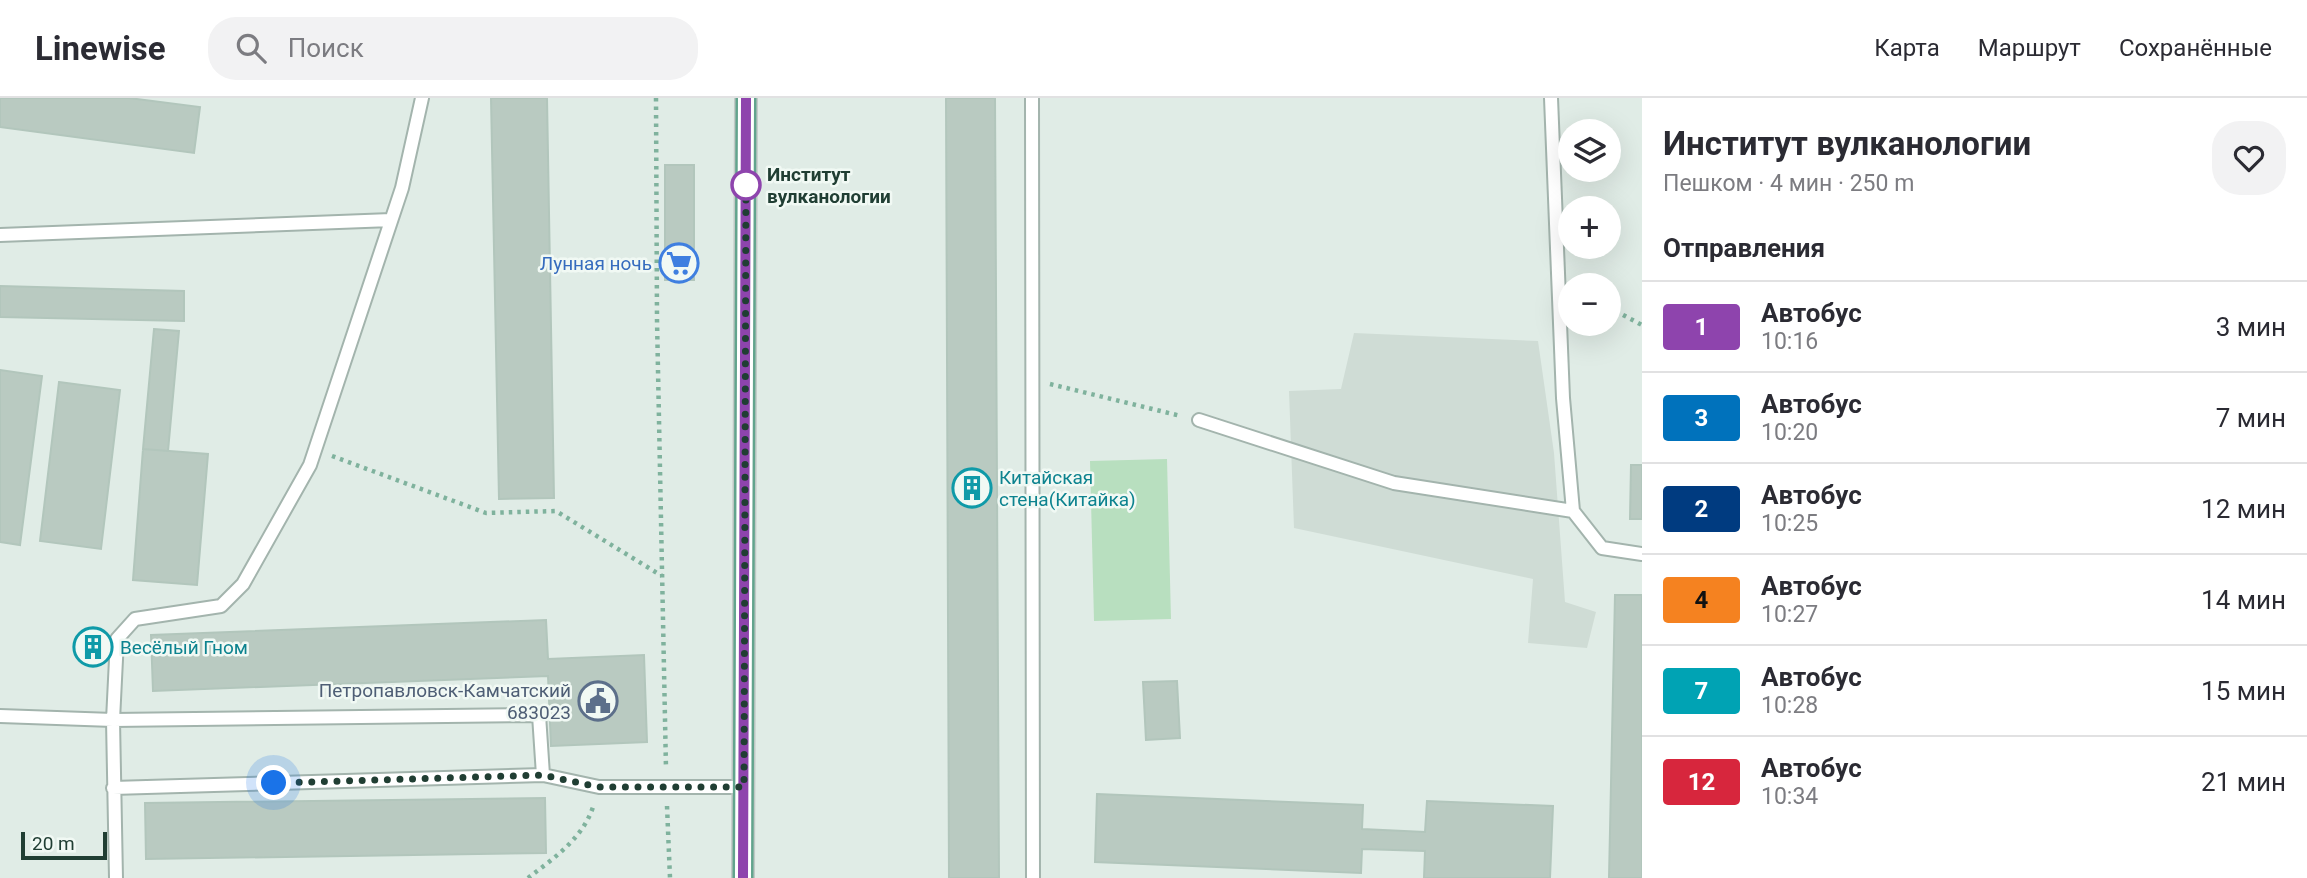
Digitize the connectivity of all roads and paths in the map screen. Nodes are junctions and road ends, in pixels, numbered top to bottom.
1 (422, 98) edge
2 (656, 98) edge
3 (746, 98) edge
4 (1032, 98) edge
5 (1551, 98) edge
6 (391, 220) junction
7 (0, 235) edge
8 (1621, 314) edge
9 (1642, 325) edge
10 (1033, 380) junction
11 (1199, 420) joint
12 (315, 450) junction
13 (1573, 511) junction
14 (1642, 554) edge
15 (662, 576) junction
16 (0, 716) edge
17 (113, 720) junction
18 (543, 775) junction
19 (598, 787) junction
20 (667, 787) junction
21 (744, 787) junction
22 (113, 788) junction
23 (116, 878) edge
24 (528, 878) edge
25 (670, 878) edge
26 (743, 878) edge
27 (1033, 878) edge

1 - 6 lane
2 - 15 path
3 - 21 main road
4 - 10 lane
5 - 13 lane
6 - 7 lane
6 - 12 lane
8 - 9 path
10 - 11 path
10 - 27 lane
11 - 13 lane
12 - 15 path
12 - 17 lane
13 - 14 lane
15 - 20 path
16 - 17 lane
17 - 18 lane
17 - 22 lane
18 - 19 lane
18 - 22 lane
19 - 20 lane
19 - 24 path
20 - 21 lane
20 - 25 path
21 - 26 main road
22 - 23 lane

